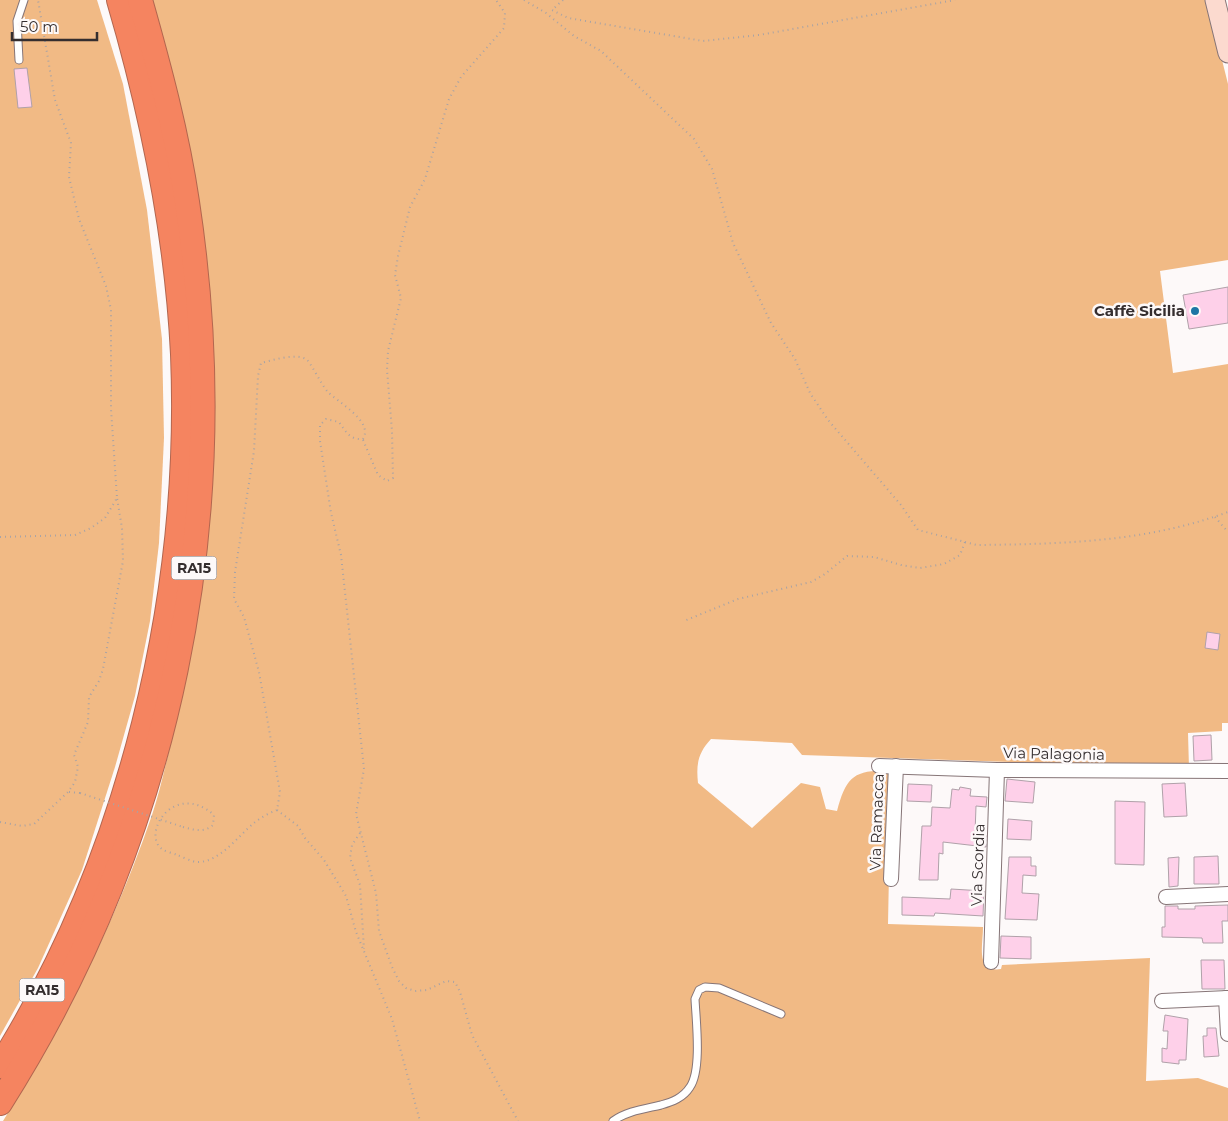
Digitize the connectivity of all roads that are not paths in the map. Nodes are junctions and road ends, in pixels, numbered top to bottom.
1 (24, 0) edge
2 (118, 0) edge
3 (140, 0) edge
4 (1214, 0) edge
5 (1228, 53) edge
6 (19, 60) dead end
7 (879, 766) dead end
8 (896, 766) junction
9 (997, 770) junction
10 (1228, 771) edge
11 (891, 879) dead end
12 (1228, 894) edge
13 (1166, 897) dead end
14 (991, 962) dead end
15 (1227, 998) edge
16 (1162, 1000) dead end
17 (781, 1014) dead end
18 (1228, 1034) edge
19 (0, 1066) edge
20 (0, 1103) edge
21 (613, 1121) edge

1 - 6 lane
2 - 19 highway, RA15
3 - 20 highway, RA15
4 - 5 street
7 - 8 street, Via Palagonia
8 - 9 street, Via Palagonia
8 - 11 street, Via Ramacca
9 - 10 street, Via Palagonia
9 - 14 street, Via Scordia
12 - 13 street
15 - 16 street
15 - 18 street
17 - 21 lane

